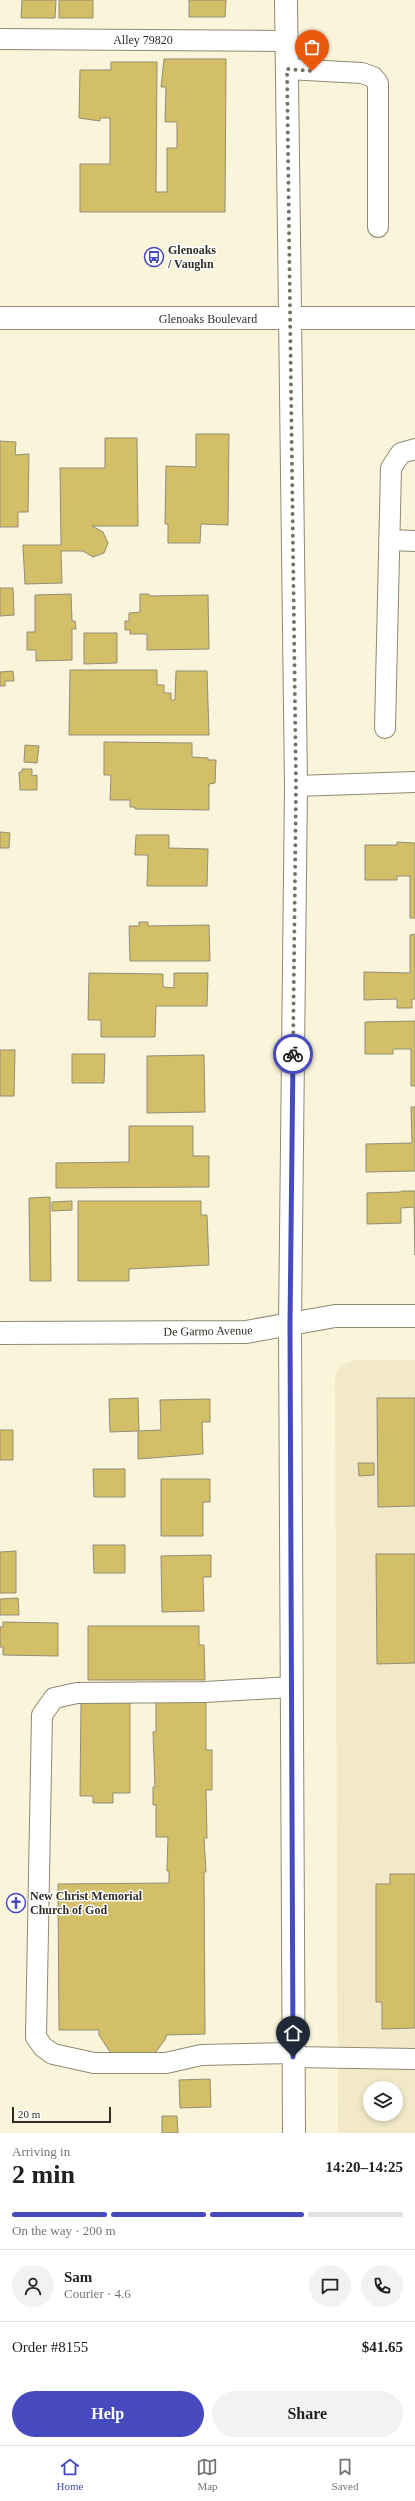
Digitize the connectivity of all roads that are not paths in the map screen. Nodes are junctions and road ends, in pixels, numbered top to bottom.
1 (286, 0) edge
2 (0, 39) edge
3 (286, 41) junction
4 (287, 69) junction
5 (378, 227) dead end
6 (0, 318) edge
7 (415, 318) edge
8 (289, 319) junction
9 (415, 449) edge
10 (389, 540) junction
11 (415, 541) edge
12 (385, 728) dead end
13 (415, 782) edge
14 (296, 786) junction
15 (415, 1316) edge
16 (290, 1325) junction
17 (0, 1333) edge
18 (291, 1687) junction
19 (293, 2055) junction
20 (415, 2059) edge
21 (294, 2133) edge

1 - 3 street
2 - 3 lane, Alley 79820
3 - 4 street
4 - 5 lane
4 - 8 street
6 - 8 street, Glenoaks Boulevard
7 - 8 street, Glenoaks Boulevard
8 - 14 street
9 - 10 lane
10 - 11 lane
10 - 12 lane
13 - 14 lane
14 - 16 street
15 - 16 street, De Garmo Avenue
16 - 17 street, De Garmo Avenue
16 - 18 street
18 - 19 street
18 - 19 lane
19 - 20 lane
19 - 21 street

